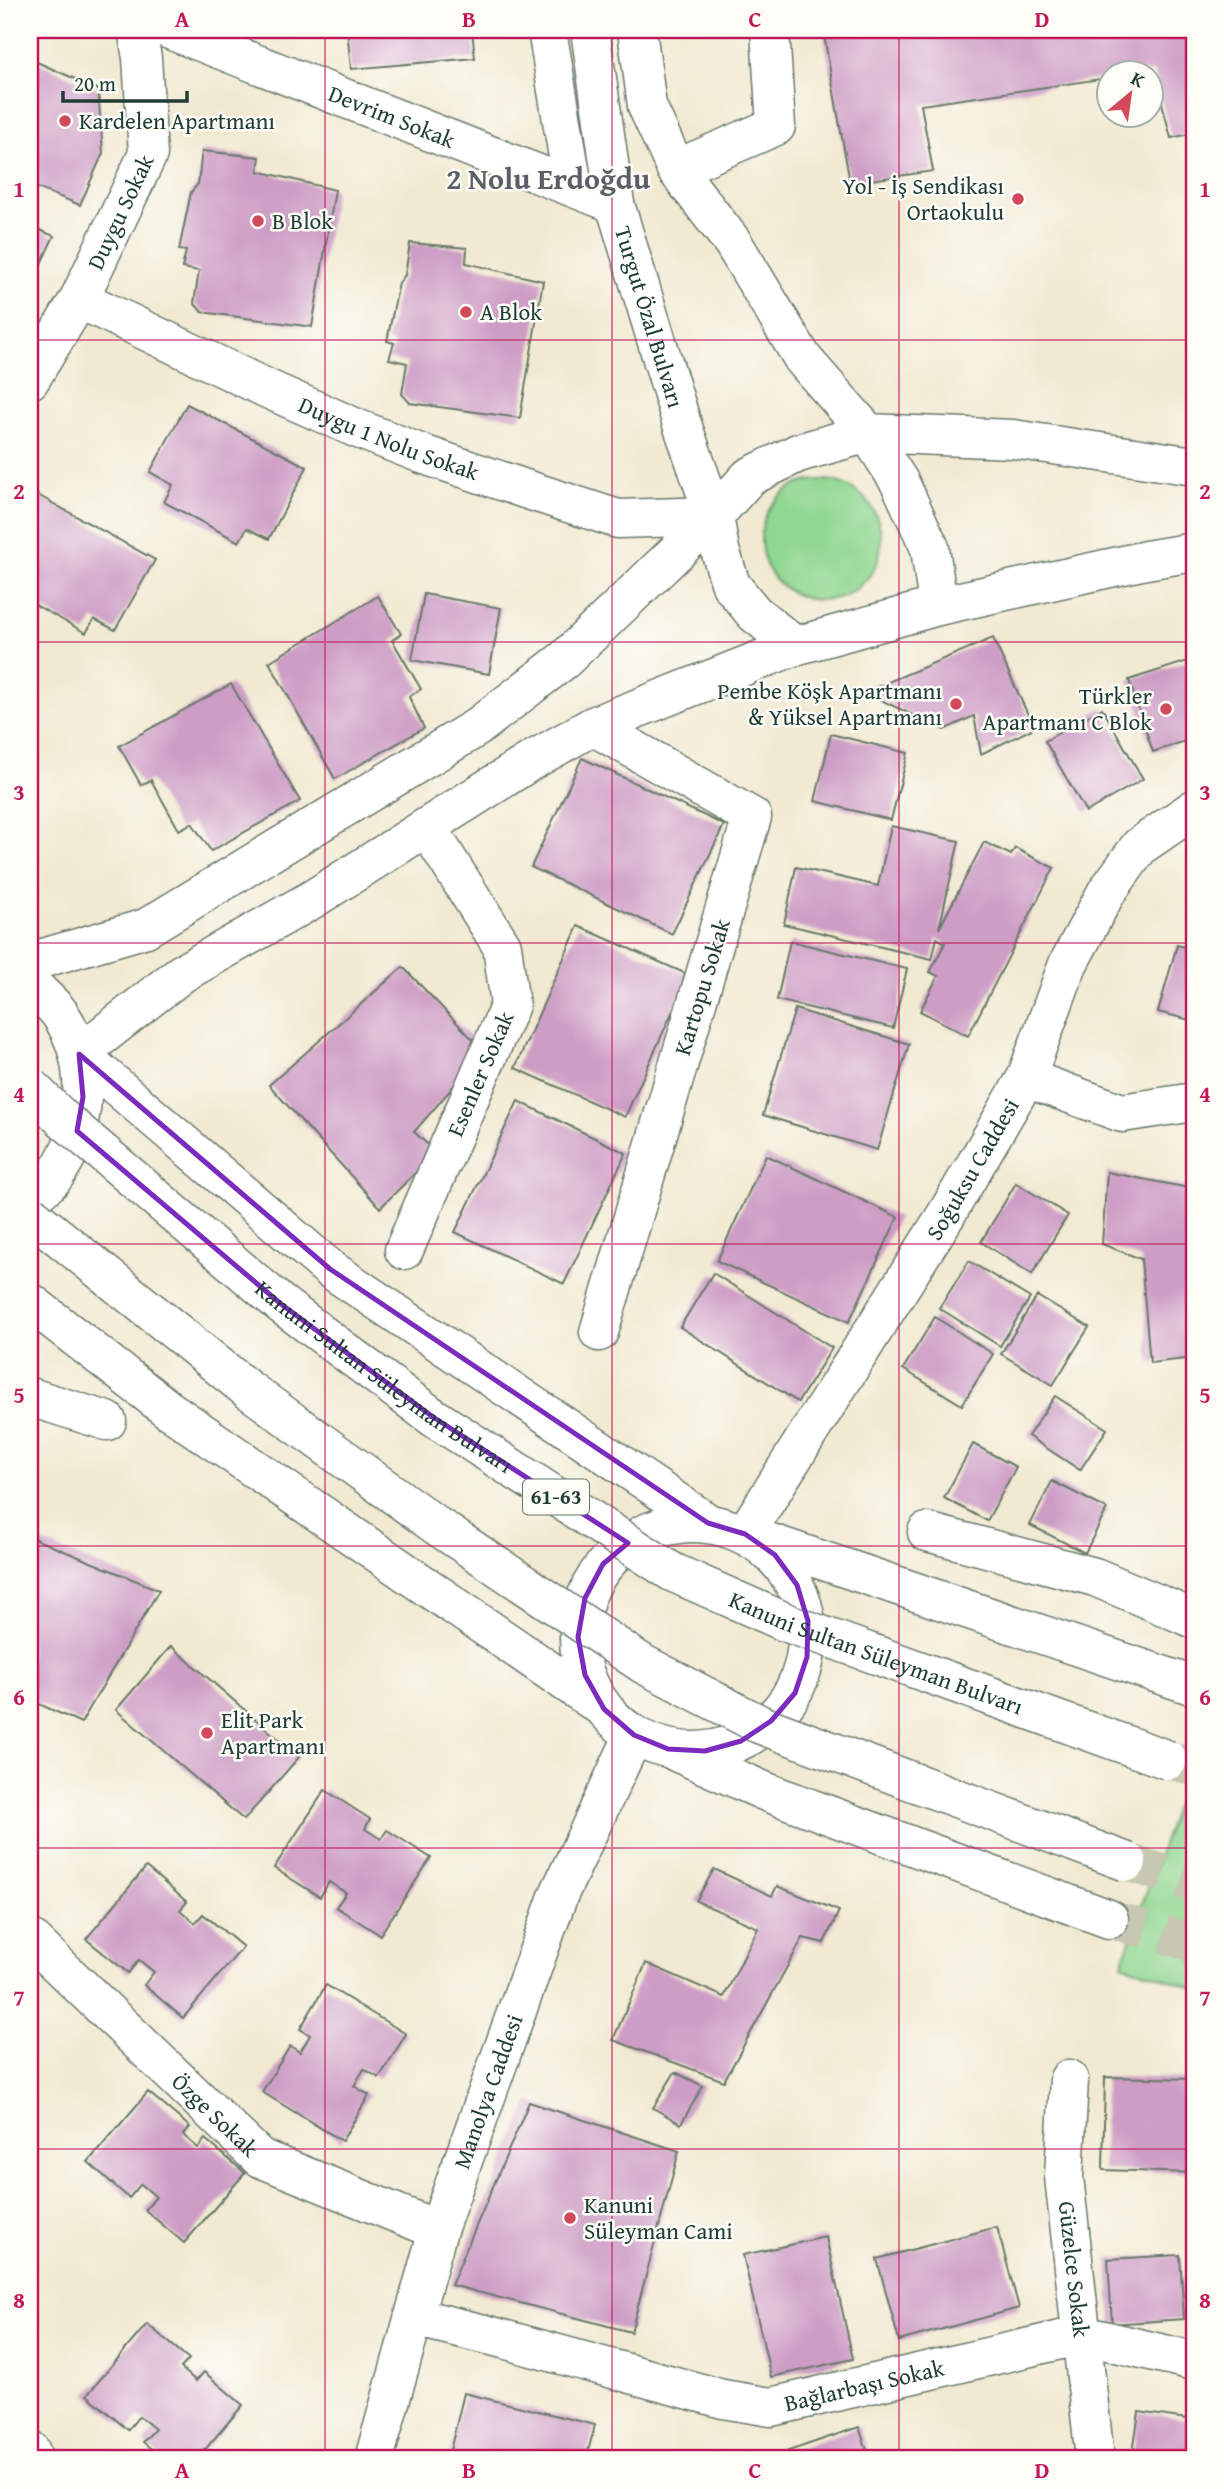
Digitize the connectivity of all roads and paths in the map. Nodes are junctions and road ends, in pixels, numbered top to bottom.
1 (137, 30) edge
2 (170, 30) edge
3 (547, 30) edge
4 (590, 30) edge
5 (637, 30) edge
6 (770, 30) edge
7 (676, 169) junction
8 (573, 187) junction
9 (615, 204) junction
10 (79, 299) junction
11 (30, 380) edge
12 (868, 433) junction
13 (1194, 466) edge
14 (714, 516) junction
15 (1194, 552) edge
16 (938, 606) junction
17 (794, 646) junction
18 (593, 726) junction
19 (1194, 809) edge
20 (427, 827) junction
21 (30, 962) edge
22 (30, 983) edge
23 (79, 1054) junction
24 (1026, 1079) junction
25 (30, 1087) edge
26 (1194, 1102) edge
27 (30, 1198) edge
28 (30, 1214) edge
29 (404, 1250) dead end
30 (30, 1302) edge
31 (599, 1332) dead end
32 (30, 1397) edge
33 (107, 1421) dead end
34 (708, 1523) junction
35 (927, 1532) dead end
36 (745, 1534) junction
37 (1194, 1619) edge
38 (1194, 1686) edge
39 (604, 1709) junction
40 (651, 1742) junction
41 (1168, 1760) tunnel mouth
42 (1127, 1862) tunnel mouth
43 (1109, 1919) tunnel mouth
44 (30, 1938) edge
45 (1069, 2080) dead end
46 (438, 2230) junction
47 (414, 2317) junction
48 (1082, 2335) junction
49 (1194, 2361) edge
50 (30, 2449) edge
51 (34, 2459) edge
52 (374, 2459) edge
53 (1095, 2459) edge

1 - 10 main road, Duygu Sokak
2 - 8 main road, Devrim Sokak
3 - 8 main road
4 - 9 main road, Turgut Özal Bulvarı
5 - 7 main road
6 - 7 main road
7 - 12 main road
8 - 9 main road, Devrim Sokak
9 - 14 main road, Turgut Özal Bulvarı
10 - 11 main road, Duygu Sokak
10 - 14 main road, Duygu 1 Nolu Sokak
12 - 13 main road
12 - 14 main road
12 - 16 main road
14 - 17 main road
14 - 21 main road
15 - 16 main road
16 - 17 main road
17 - 18 main road
18 - 20 main road
18 - 31 main road, Kartopu Sokak
19 - 24 main road, Soğuksu Caddesi
20 - 23 main road
20 - 29 main road, Esenler Sokak
22 - 23 main road, 61-63
23 - 27 main road
23 - 34 main road, 61-63
24 - 26 main road
24 - 36 main road, Soğuksu Caddesi
25 - 41 main road, Kanuni Sultan Süleyman Bulvarı / 61-63, bridge
28 - 42 main road, bridge
30 - 39 main road, 61-63
32 - 33 main road
34 - 36 main road, 61-63
34 - 39 main road, 61-63
35 - 37 main road
36 - 38 main road, 61-63
36 - 40 main road, 61-63
39 - 40 main road, 61-63
40 - 43 main road, 61-63
40 - 46 main road, Manolya Caddesi
44 - 46 main road, Özge Sokak
45 - 48 main road, Güzelce Sokak
46 - 47 main road, Manolya Caddesi
47 - 48 main road, Bağlarbaşı Sokak
47 - 52 main road, Manolya Caddesi
48 - 49 main road, Bağlarbaşı Sokak
48 - 53 main road, Güzelce Sokak
50 - 51 main road

